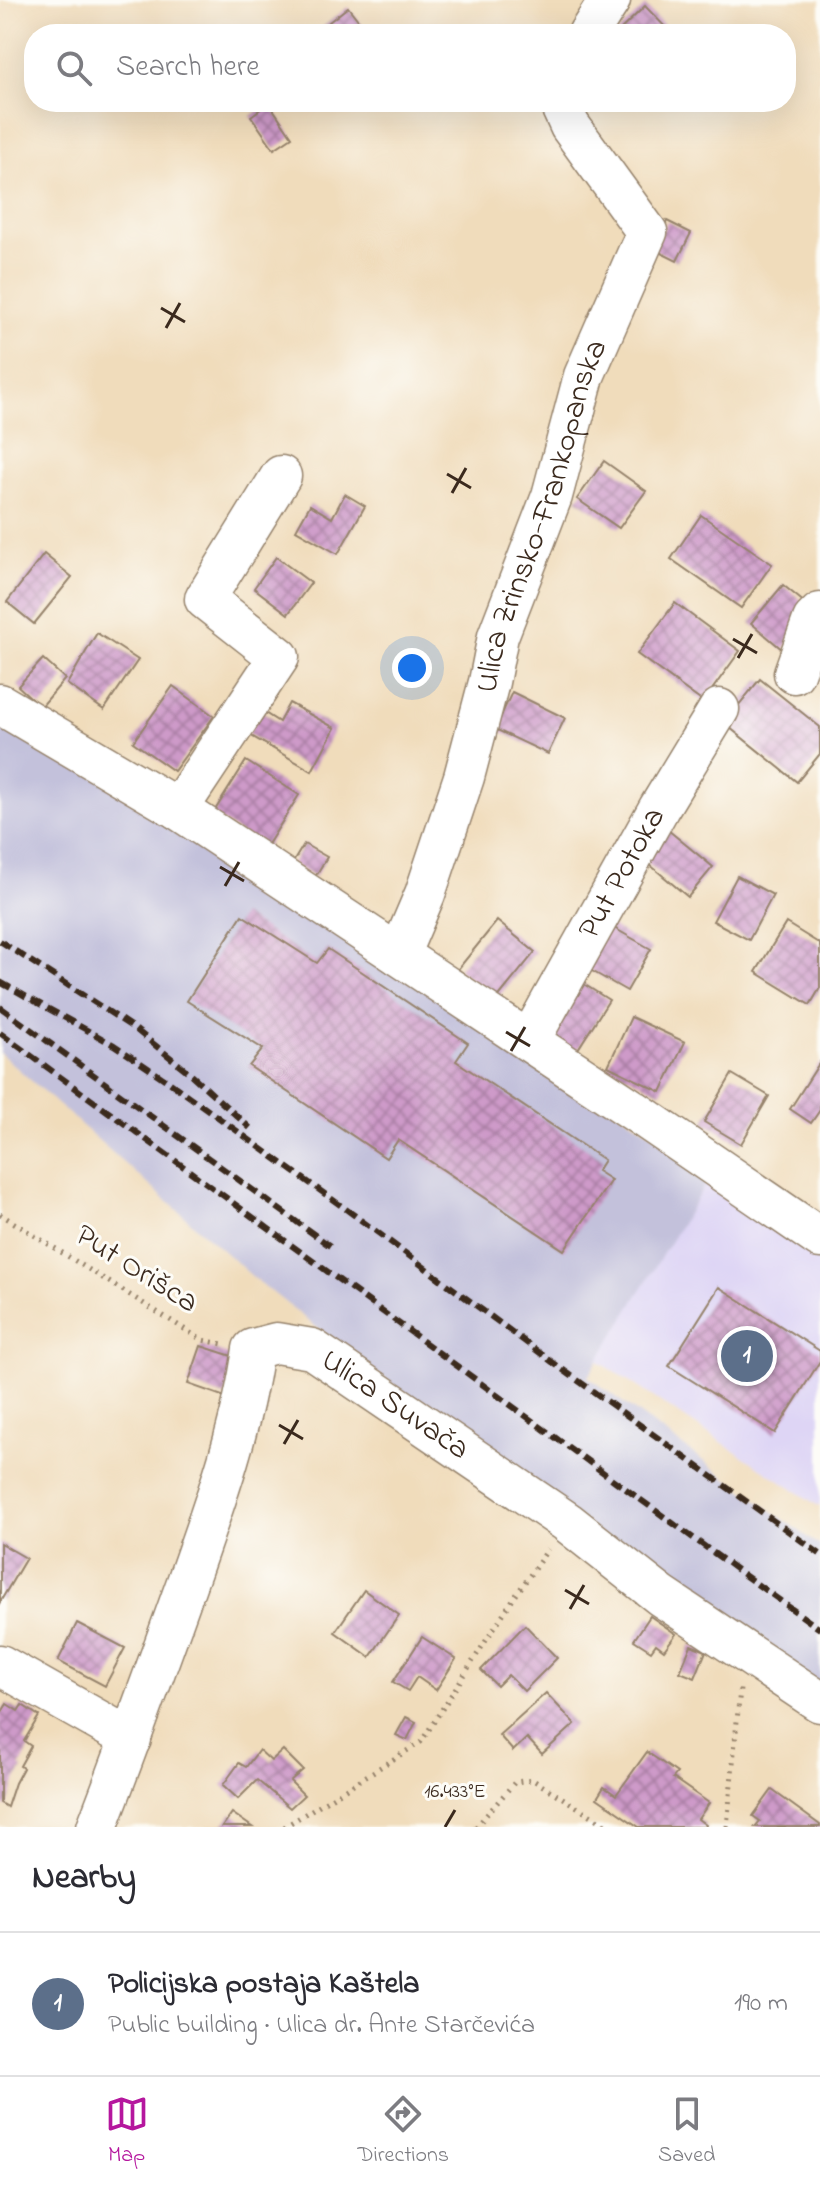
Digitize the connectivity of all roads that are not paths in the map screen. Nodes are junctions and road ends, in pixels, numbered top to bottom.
1 (610, 0) edge
2 (594, 24) edge
3 (564, 112) edge
4 (281, 476) dead end
5 (820, 613) edge
6 (794, 673) dead end
7 (0, 704) edge
8 (719, 709) dead end
9 (178, 809) junction
10 (399, 955) junction
11 (529, 1041) junction
12 (820, 1238) edge
13 (0, 1665) edge
14 (820, 1702) edge
15 (131, 1739) junction
16 (97, 1827) edge

1 - 2 street
3 - 10 street, Ulica Zrinsko-Frankopanska
4 - 9 street
5 - 6 street
7 - 9 street
8 - 11 street, Put Potoka
9 - 10 street
10 - 11 street
11 - 12 street
13 - 15 street
14 - 15 street, Ulica Suvača
15 - 16 street

